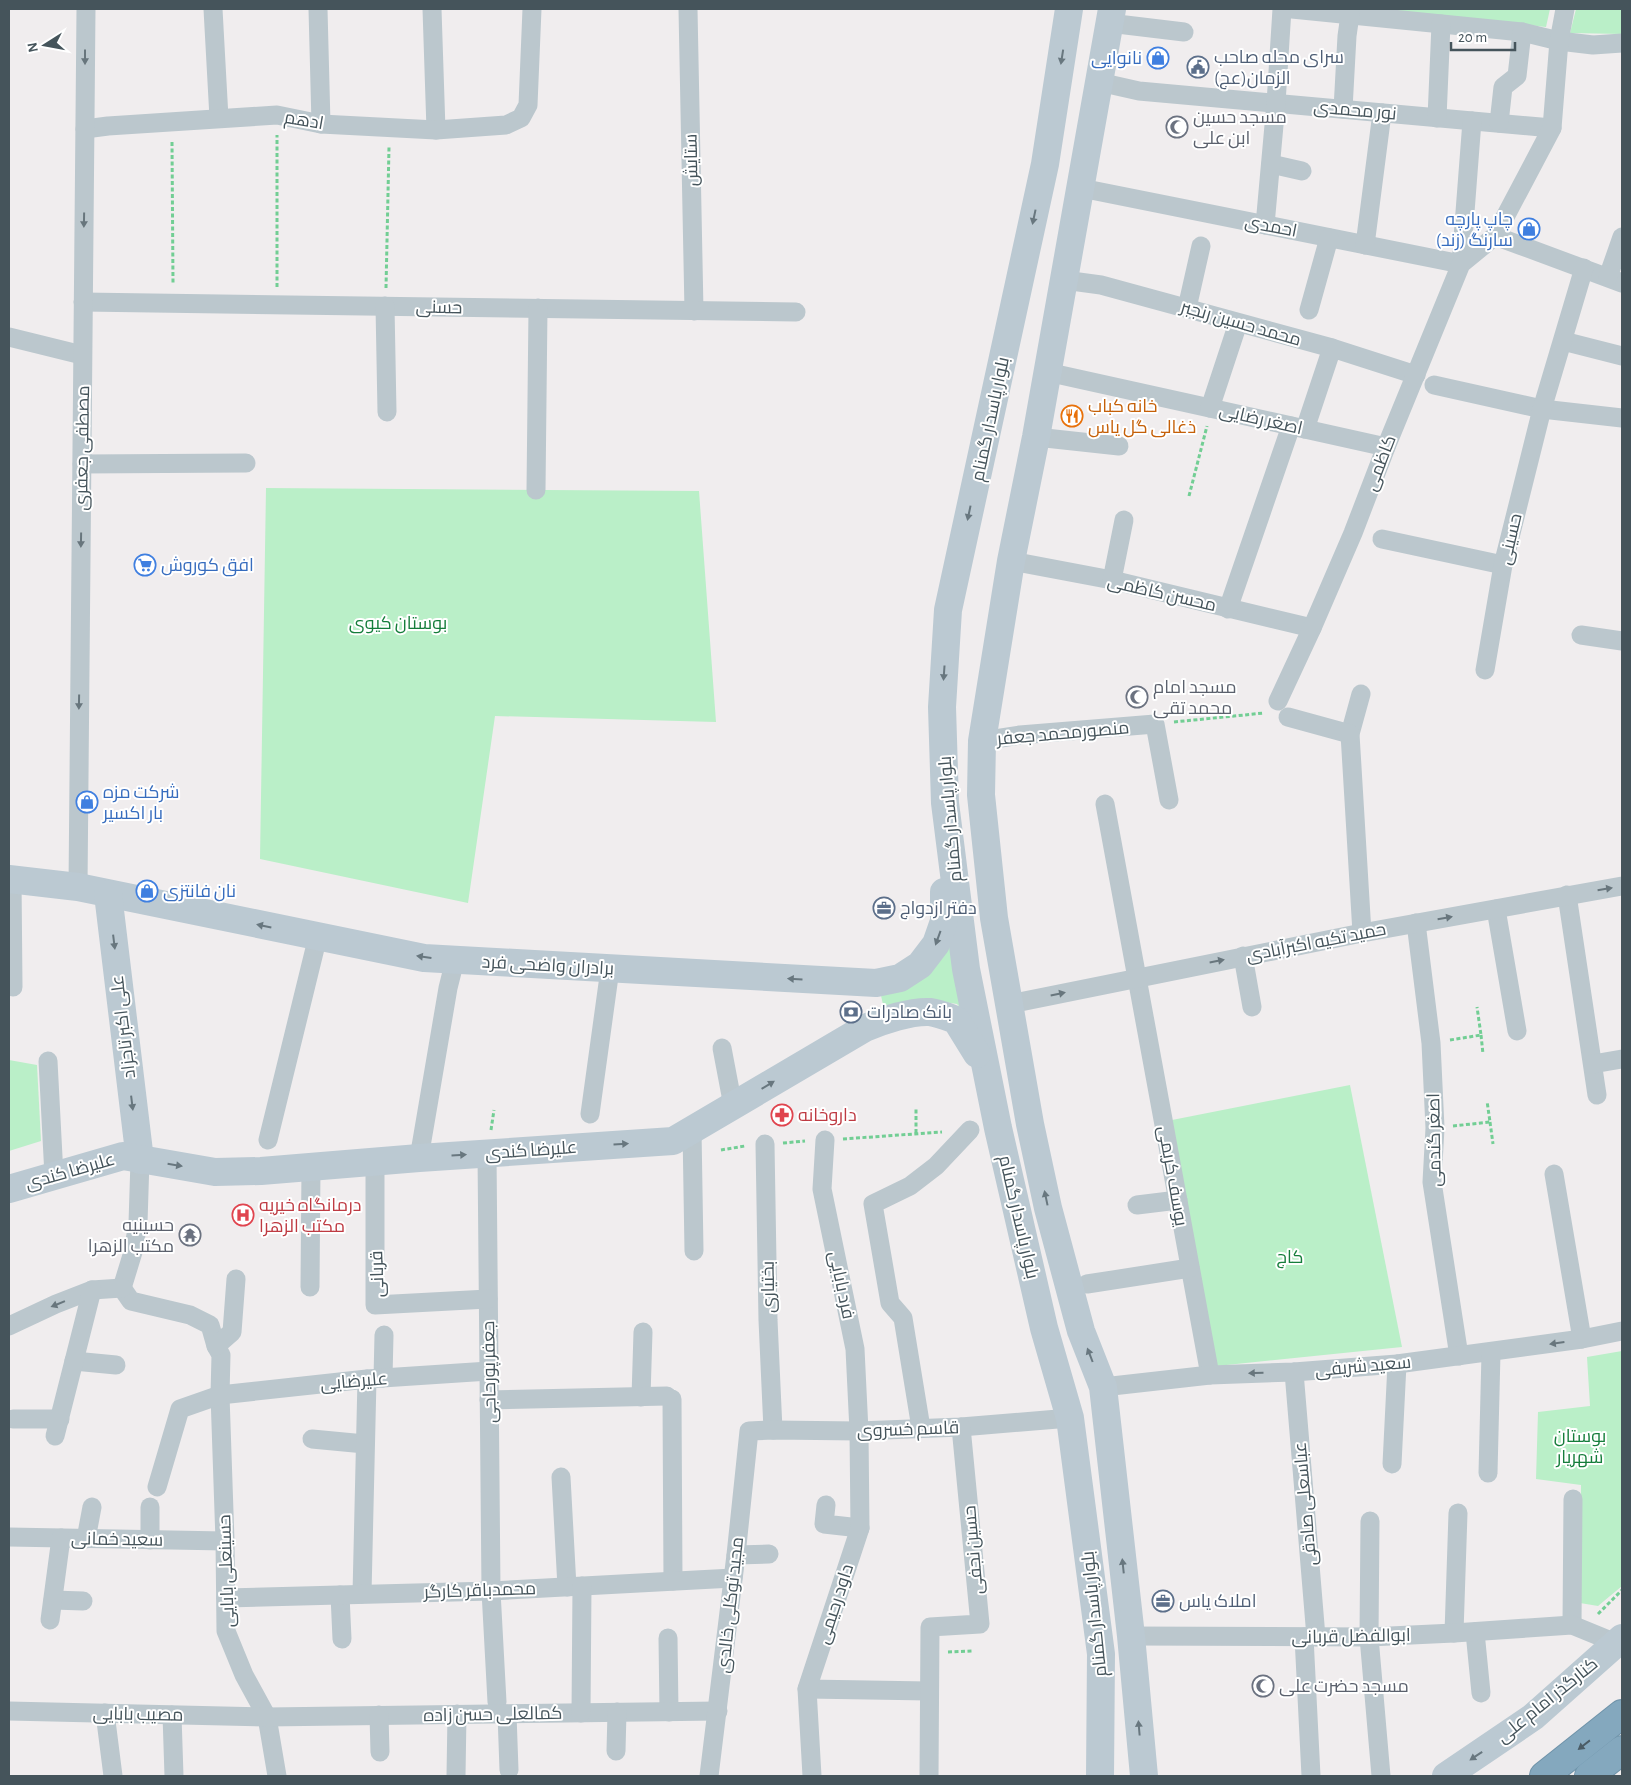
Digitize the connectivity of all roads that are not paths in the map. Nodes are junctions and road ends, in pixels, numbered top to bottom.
1 (86, 9) edge
2 (213, 9) edge
3 (318, 9) edge
4 (432, 9) edge
5 (532, 9) edge
6 (688, 9) edge
7 (1069, 9) edge
8 (1282, 9) edge
9 (1292, 9) edge
10 (1565, 9) edge
11 (1350, 15) junction
12 (1110, 16) edge
13 (1441, 24) junction
14 (1184, 32) dead end
15 (1522, 32) junction
16 (1559, 40) junction
17 (1622, 43) edge
18 (1099, 82) junction
19 (1276, 103) junction
20 (1342, 109) junction
21 (1382, 113) junction
22 (219, 118) junction
23 (1436, 118) junction
24 (1472, 121) junction
25 (1499, 123) junction
26 (321, 124) junction
27 (1552, 128) junction
28 (85, 129) junction
29 (436, 130) junction
30 (1271, 164) junction
31 (1302, 171) dead end
32 (1081, 188) junction
33 (1265, 225) junction
34 (1496, 236) junction
35 (1622, 237) edge
36 (1329, 238) junction
37 (1364, 245) junction
38 (1201, 246) dead end
39 (1461, 264) junction
40 (1584, 268) junction
41 (1064, 280) junction
42 (1615, 280) edge
43 (83, 302) junction
44 (385, 306) junction
45 (538, 308) junction
46 (1187, 308) junction
47 (1310, 310) dead end
48 (694, 311) junction
49 (796, 312) dead end
50 (1238, 322) junction
51 (9, 337) edge
52 (1563, 341) junction
53 (1332, 348) junction
54 (82, 355) junction
55 (1622, 356) edge
56 (1047, 372) junction
57 (1416, 374) junction
58 (1434, 385) dead end
59 (1211, 408) junction
60 (1542, 409) junction
61 (387, 412) dead end
62 (1622, 418) edge
63 (1298, 427) junction
64 (1036, 437) junction
65 (1119, 446) dead end
66 (1386, 447) junction
67 (82, 464) junction
68 (246, 464) dead end
69 (536, 490) dead end
70 (1124, 520) dead end
71 (1382, 539) dead end
72 (1011, 561) junction
73 (1503, 565) junction
74 (1112, 580) junction
75 (1228, 609) junction
76 (1312, 628) junction
77 (1581, 635) dead end
78 (1622, 640) edge
79 (1485, 670) dead end
80 (1361, 694) dead end
81 (1278, 701) dead end
82 (1288, 717) road end
83 (1350, 734) junction
84 (982, 741) junction
85 (1169, 800) dead end
86 (945, 803) junction
87 (1105, 804) dead end
88 (10, 879) edge
89 (1622, 886) edge
90 (78, 887) junction
91 (108, 894) junction
92 (1567, 895) junction
93 (1496, 909) junction
94 (1416, 923) junction
95 (1362, 933) junction
96 (318, 936) junction
97 (1243, 956) junction
98 (455, 960) junction
99 (610, 969) junction
100 (1137, 977) junction
101 (850, 982) junction
102 (13, 987) dead end
103 (1010, 1004) junction
104 (1252, 1007) dead end
105 (865, 1028) junction
106 (1517, 1031) dead end
107 (722, 1048) dead end
108 (1622, 1059) edge
109 (48, 1061) dead end
110 (1593, 1064) junction
111 (990, 1081) junction
112 (1598, 1095) dead end
113 (733, 1106) junction
114 (590, 1114) dead end
115 (692, 1130) junction
116 (970, 1130) road end
117 (268, 1140) dead end
118 (825, 1140) road end
119 (765, 1144) road end
120 (487, 1153) junction
121 (419, 1158) junction
122 (140, 1160) junction
123 (375, 1162) junction
124 (311, 1167) junction
125 (1554, 1174) dead end
126 (54, 1176) junction
127 (9, 1189) edge
128 (1178, 1200) junction
129 (1137, 1205) dead end
130 (694, 1251) dead end
131 (1190, 1268) junction
132 (236, 1279) dead end
133 (1087, 1284) dead end
134 (310, 1287) dead end
135 (122, 1288) junction
136 (92, 1290) junction
137 (488, 1299) junction
138 (9, 1326) edge
139 (1622, 1331) edge
140 (643, 1332) dead end
141 (384, 1335) dead end
142 (1582, 1339) junction
143 (218, 1351) junction
144 (1492, 1352) junction
145 (1460, 1356) junction
146 (74, 1361) junction
147 (1397, 1364) junction
148 (116, 1366) dead end
149 (489, 1372) junction
150 (1294, 1372) junction
151 (1210, 1375) junction
152 (375, 1378) junction
153 (1102, 1388) junction
154 (220, 1395) junction
155 (641, 1397) junction
156 (489, 1400) junction
157 (1070, 1418) junction
158 (13, 1419) dead end
159 (962, 1427) junction
160 (921, 1428) junction
161 (773, 1430) junction
162 (859, 1431) junction
163 (747, 1433) joint
164 (312, 1439) dead end
165 (365, 1444) junction
166 (1392, 1464) dead end
167 (1488, 1473) dead end
168 (561, 1477) dead end
169 (157, 1487) dead end
170 (1573, 1499) dead end
171 (826, 1505) dead end
172 (92, 1507) dead end
173 (150, 1507) dead end
174 (1458, 1513) dead end
175 (1370, 1521) dead end
176 (860, 1528) junction
177 (9, 1537) edge
178 (61, 1538) junction
179 (86, 1539) junction
180 (150, 1540) junction
181 (225, 1541) junction
182 (769, 1554) dead end
183 (736, 1555) junction
184 (734, 1578) junction
185 (673, 1581) junction
186 (575, 1586) junction
187 (491, 1591) junction
188 (362, 1594) junction
189 (340, 1595) junction
190 (226, 1598) junction
191 (53, 1600) junction
192 (83, 1601) dead end
193 (50, 1620) dead end
194 (1572, 1625) junction
195 (1476, 1632) junction
196 (1454, 1633) junction
197 (1130, 1636) junction
198 (1310, 1637) junction
199 (1369, 1637) junction
200 (668, 1638) dead end
201 (342, 1639) dead end
202 (1619, 1640) edge
203 (807, 1689) junction
204 (929, 1691) junction
205 (1481, 1694) dead end
206 (502, 1708) junction
207 (9, 1711) edge
208 (718, 1711) junction
209 (581, 1712) junction
210 (617, 1712) junction
211 (669, 1712) junction
212 (105, 1713) junction
213 (457, 1714) junction
214 (1622, 1714) edge
215 (172, 1715) junction
216 (379, 1715) junction
217 (267, 1717) junction
218 (1622, 1750) edge
219 (616, 1751) dead end
220 (380, 1752) dead end
221 (508, 1770) dead end
222 (113, 1776) edge
223 (174, 1776) edge
224 (277, 1776) edge
225 (456, 1776) edge
226 (709, 1776) edge
227 (812, 1776) edge
228 (928, 1776) edge
229 (1100, 1776) edge
230 (1144, 1776) edge
231 (1312, 1776) edge
232 (1381, 1776) edge
233 (1446, 1776) edge
234 (1544, 1776) edge
235 (1589, 1776) edge

1 -> 28 street, مصطفی جعفری
2 - 22 street
3 - 26 street
4 - 29 street
5 - 29 street, ادهم
6 - 48 street, ستایش
7 -> 86 main road, بلوار پاسدار گمنام
8 - 19 street
9 - 11 street
10 - 16 street
11 - 13 street
11 - 20 street
12 - 14 street
12 - 18 main road, بلوار پاسدار گمنام
13 - 15 street
13 - 23 street
15 - 16 street
15 - 25 street
16 - 17 street
16 - 27 street
18 - 19 street, نور محمدی
18 - 32 main road, بلوار پاسدار گمنام
19 - 20 street, نور محمدی
19 - 30 street
20 - 21 street, نور محمدی
21 - 23 street, نور محمدی
21 - 37 street
22 - 26 street, ادهم
22 - 28 street, ادهم
23 - 24 street, نور محمدی
24 - 25 street, نور محمدی
24 - 39 street
25 - 27 street, نور محمدی
26 - 29 street, ادهم
27 - 34 street
28 -> 43 street, مصطفی جعفری
30 - 31 street
30 - 33 street
32 - 33 street, احمدی
32 - 41 main road, بلوار پاسدار گمنام
33 - 36 street, احمدی
34 - 39 street, کاظمی
34 - 40 street
35 - 42 street
36 - 37 street, احمدی
36 - 47 street
37 - 39 street, احمدی
38 - 46 street
39 - 57 street, کاظمی
40 - 42 street
40 - 52 street, حسینی
41 - 46 street, محمد حسین رنجبر
41 - 56 main road, بلوار پاسدار گمنام
43 - 44 street, حسنی
43 - 54 street, مصطفی جعفری
44 - 45 street, حسنی
44 - 61 street
45 - 48 street, حسنی
45 - 69 street
46 - 50 street, محمد حسین رنجبر
48 - 49 street, حسنی
50 - 53 street, محمد حسین رنجبر
50 - 59 street
51 - 54 street
52 - 55 street
52 - 60 street, حسینی
53 - 57 street, محمد حسین رنجبر
53 - 63 street
54 - 67 street, مصطفی جعفری
56 - 59 street, اصغر رضایی
56 - 64 main road, بلوار پاسدار گمنام
57 - 66 street, کاظمی
58 - 60 street
59 - 63 street, اصغر رضایی
60 - 62 street
60 - 73 street, حسینی
63 - 66 street, اصغر رضایی
63 - 75 street
64 - 65 street
64 - 72 main road, بلوار پاسدار گمنام
66 - 76 street, کاظمی
67 - 68 street
67 -> 90 street, مصطفی جعفری
70 - 74 street
71 - 73 street
72 - 74 street, محسن کاظمی
72 - 84 main road, بلوار پاسدار گمنام
73 - 79 street, حسینی
74 - 75 street, محسن کاظمی
75 - 76 street, محسن کاظمی
76 - 81 street, کاظمی
77 - 78 street
80 - 83 street
82 - 83 street
83 - 95 street
84 - 85 street, منصورمحمد جعفر
84 - 103 main road, بلوار پاسدار گمنام
86 -> 101 main road, برادران واضحی فرد
86 - 111 main road, بلوار پاسدار گمنام
87 - 100 street, یوسف کریمی
88 - 90 main road, برادران واضحی فرد
88 - 102 street
92 -> 89 street, حمید تکیه اکبرآبادی
90 - 91 main road, برادران واضحی فرد
96 -> 91 main road, برادران واضحی فرد
91 -> 122 main road, علی اکبر تاجزاد
92 - 93 street, حمید تکیه اکبرآبادی
92 - 110 street
94 -> 93 street, حمید تکیه اکبرآبادی
93 - 106 street
94 - 95 street, حمید تکیه اکبرآبادی
94 - 145 street, اصغر گندمی
95 - 97 street, حمید تکیه اکبرآبادی
98 -> 96 main road, برادران واضحی فرد
96 - 117 street
100 -> 97 street, حمید تکیه اکبرآبادی
97 - 104 street
98 - 99 main road, برادران واضحی فرد
98 - 121 street
101 -> 99 main road, برادران واضحی فرد
99 - 114 street
103 -> 100 street, حمید تکیه اکبرآبادی
100 - 128 street, یوسف کریمی
101 - 105 main road
153 -> 103 main road, بلوار پاسدار گمنام
105 - 111 main road, علیرضا کندی
113 -> 105 main road, علیرضا کندی
107 - 113 street
108 - 110 street
109 - 126 street
110 - 112 street
111 - 157 main road, بلوار پاسدار گمنام
113 - 115 main road, علیرضا کندی
120 -> 115 main road, علیرضا کندی
115 - 130 street
116 - 160 street
118 - 162 street, فرد بابایی
119 - 161 street, بختیاری
121 -> 120 main road, علیرضا کندی
120 - 137 street, جعفر پورحاجی
121 - 123 main road, علیرضا کندی
122 -> 124 main road, علیرضا کندی
122 - 126 main road, علیرضا کندی
122 - 135 street
123 - 124 main road, علیرضا کندی
123 - 137 street, قربانی
124 - 134 street
125 - 142 street
126 - 127 main road, علیرضا کندی
128 - 129 street
128 - 131 street, یوسف کریمی
131 - 133 street
131 - 151 street, یوسف کریمی
132 - 143 street
135 - 136 street
135 - 143 street
136 -> 138 street
136 - 146 street
137 - 149 street, جعفر پورحاجی
139 - 142 street, سعید شریفی
140 - 155 street
141 - 152 street
142 -> 144 street, سعید شریفی
143 - 154 street, حسینعلی بابایی
144 - 145 street, سعید شریفی
144 - 167 street
145 - 147 street, سعید شریفی
146 - 148 street
146 - 158 street
147 - 150 street, سعید شریفی
147 - 166 street
149 - 152 street, علیرضایی
149 - 156 street, جعفر پورحاجی
150 -> 151 street, سعید شریفی
150 - 198 street, عباسعلی صادقی
151 - 153 street, سعید شریفی
152 - 154 street, علیرضایی
152 - 165 street
197 -> 153 main road, بلوار پاسدار گمنام
154 - 169 street, علیرضایی
154 - 181 street, حسینعلی بابایی
155 - 156 street
155 - 185 street
156 - 187 street, جعفر پورحاجی
157 - 159 street, قاسم خسروی
157 - 229 main road, بلوار پاسدار گمنام
159 - 160 street, قاسم خسروی
159 - 204 street, حسین نجفی
160 - 162 street, قاسم خسروی
161 - 162 street, قاسم خسروی
161 - 163 street, قاسم خسروی
162 - 176 street, داود رحیمی
163 - 183 street, مجید توکلی خالدی
164 - 165 street
165 - 188 street
168 - 186 street
170 - 194 street
171 - 176 street
172 - 179 street
173 - 180 street
174 - 196 street
175 - 199 street
176 - 203 street, داود رحیمی
177 - 178 street, سعید خمانی
178 - 179 street, سعید خمانی
178 - 191 street
179 - 180 street, سعید خمانی
180 - 181 street, سعید خمانی
181 - 190 street, حسینعلی بابایی
182 - 183 street
183 - 184 street, مجید توکلی خالدی
184 - 185 street, محمدباقر کارگر
184 - 208 street, مجید توکلی خالدی
185 - 186 street, محمدباقر کارگر
186 - 187 street, محمدباقر کارگر
186 - 209 street
187 - 188 street, محمدباقر کارگر
187 - 206 street, جعفر پورحاجی
188 - 189 street, محمدباقر کارگر
189 - 190 street, محمدباقر کارگر
189 - 201 street
190 - 217 street, حسینعلی بابایی
191 - 192 street
191 - 193 street
194 - 195 street, ابوالفضل قربانی
194 - 202 street
195 - 196 street, ابوالفضل قربانی
195 - 205 street
196 - 199 street, ابوالفضل قربانی
197 - 198 street, ابوالفضل قربانی
230 -> 197 main road, بلوار پاسدار گمنام
198 - 199 street, ابوالفضل قربانی
198 - 231 street, عباسعلی صادقی
199 - 232 street
200 - 211 street
202 -> 233 main road, کنارگذر امام علی
203 - 204 street
203 - 227 street, داود رحیمی
204 - 228 street
206 - 209 street, کمالعلی حسن زاده
206 - 213 street, کمالعلی حسن زاده
206 - 221 street, جعفر پورحاجی
207 - 212 street, مصیب بابایی
208 - 211 street, کمالعلی حسن زاده
208 - 226 street, مجید توکلی خالدی
209 - 210 street, کمالعلی حسن زاده
210 - 211 street, کمالعلی حسن زاده
210 - 219 street
212 - 215 street, مصیب بابایی
212 - 222 street
213 - 216 street, کمالعلی حسن زاده
213 - 225 street
214 -> 234 highway
215 - 217 street, مصیب بابایی
215 - 223 street
216 - 217 street, کمالعلی حسن زاده
216 - 220 street
217 - 224 street, حسینعلی بابایی
218 - 235 highway

